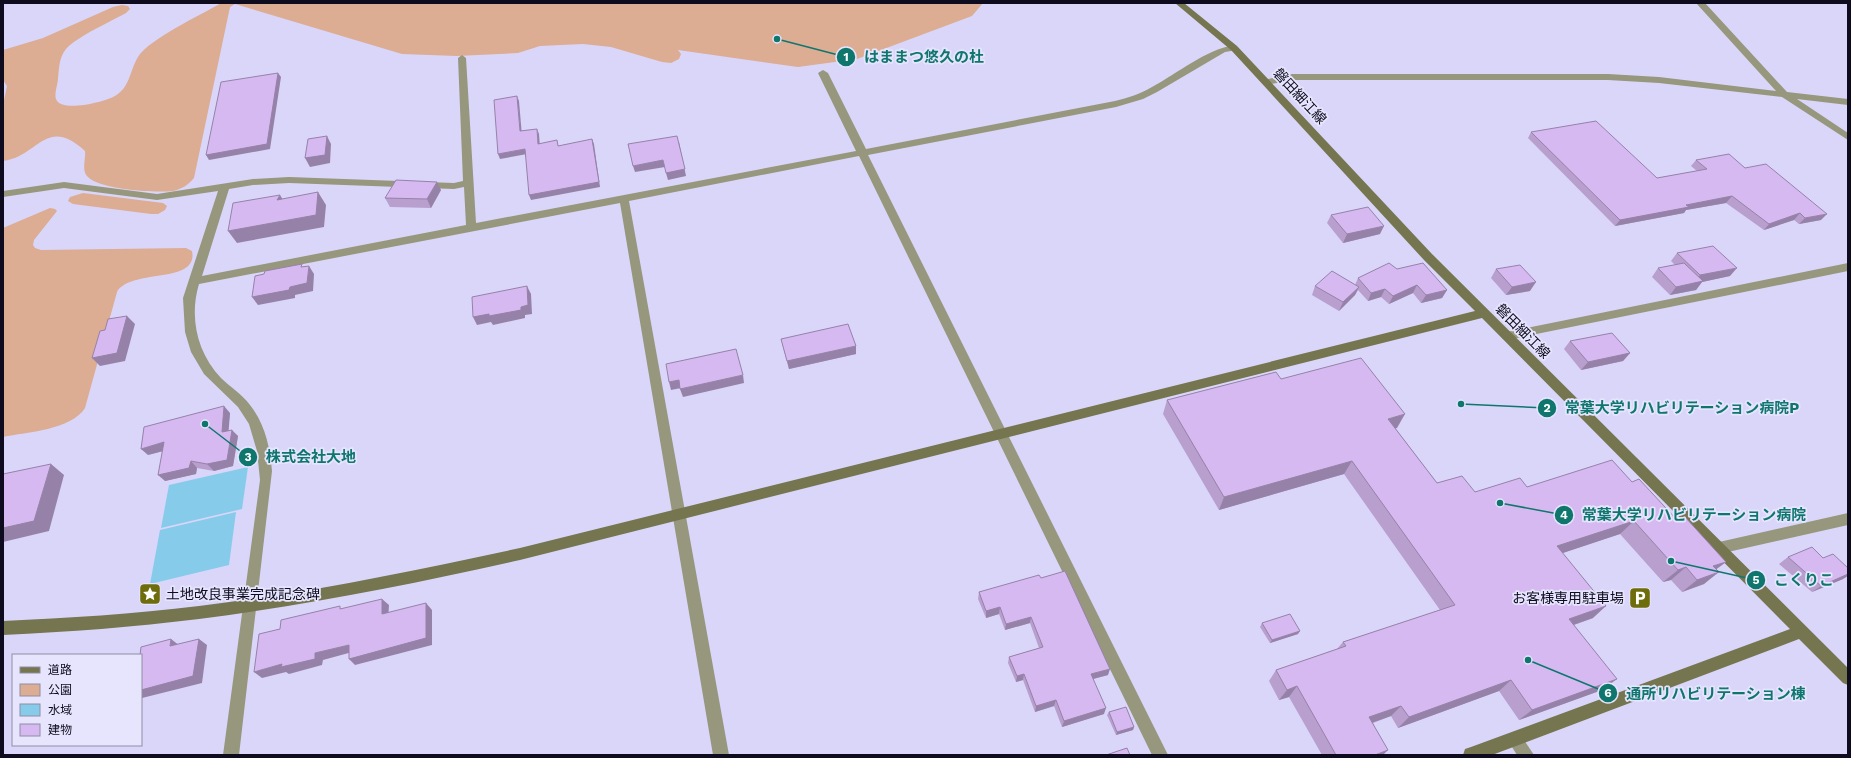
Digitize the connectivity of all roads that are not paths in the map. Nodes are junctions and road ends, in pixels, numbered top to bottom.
1 (1179, 3) edge
2 (1700, 3) edge
3 (1234, 48) junction
4 (462, 58) dead end
5 (823, 73) dead end
6 (1266, 82) junction
7 (1785, 95) junction
8 (1848, 102) edge
9 (1848, 137) edge
10 (862, 153) junction
11 (469, 183) junction
12 (224, 188) junction
13 (3, 194) edge
14 (624, 199) junction
15 (471, 228) junction
16 (1846, 269) edge
17 (195, 281) junction
18 (1484, 313) junction
19 (1507, 336) junction
20 (1001, 434) junction
21 (679, 514) junction
22 (1848, 519) edge
23 (1719, 548) junction
24 (250, 605) junction
25 (3, 628) edge
26 (1802, 631) junction
27 (1848, 678) edge
28 (1515, 739) junction
29 (231, 755) edge
30 (721, 755) edge
31 (1160, 755) edge
32 (1471, 755) edge
33 (1526, 755) edge

1 - 3 street, 磐田細江線
2 - 7 street
3 - 6 street, 磐田細江線
3 - 10 street
4 - 11 street
5 - 10 street
6 - 7 street
6 - 18 street, 磐田細江線
7 - 8 street
7 - 9 street
10 - 14 street
10 - 20 street
11 - 12 street
11 - 15 street
12 - 13 street
12 - 17 street
14 - 15 street
14 - 21 street
15 - 17 street
16 - 19 street
17 - 24 street
18 - 19 street, 磐田細江線
18 - 20 street
19 - 23 street, 磐田細江線
20 - 21 street
20 - 31 street
21 - 24 street
21 - 30 street
22 - 23 street
23 - 26 street, 磐田細江線
24 - 25 street
24 - 29 street
26 - 27 street, 磐田細江線
26 - 28 street
28 - 32 street
28 - 33 street

